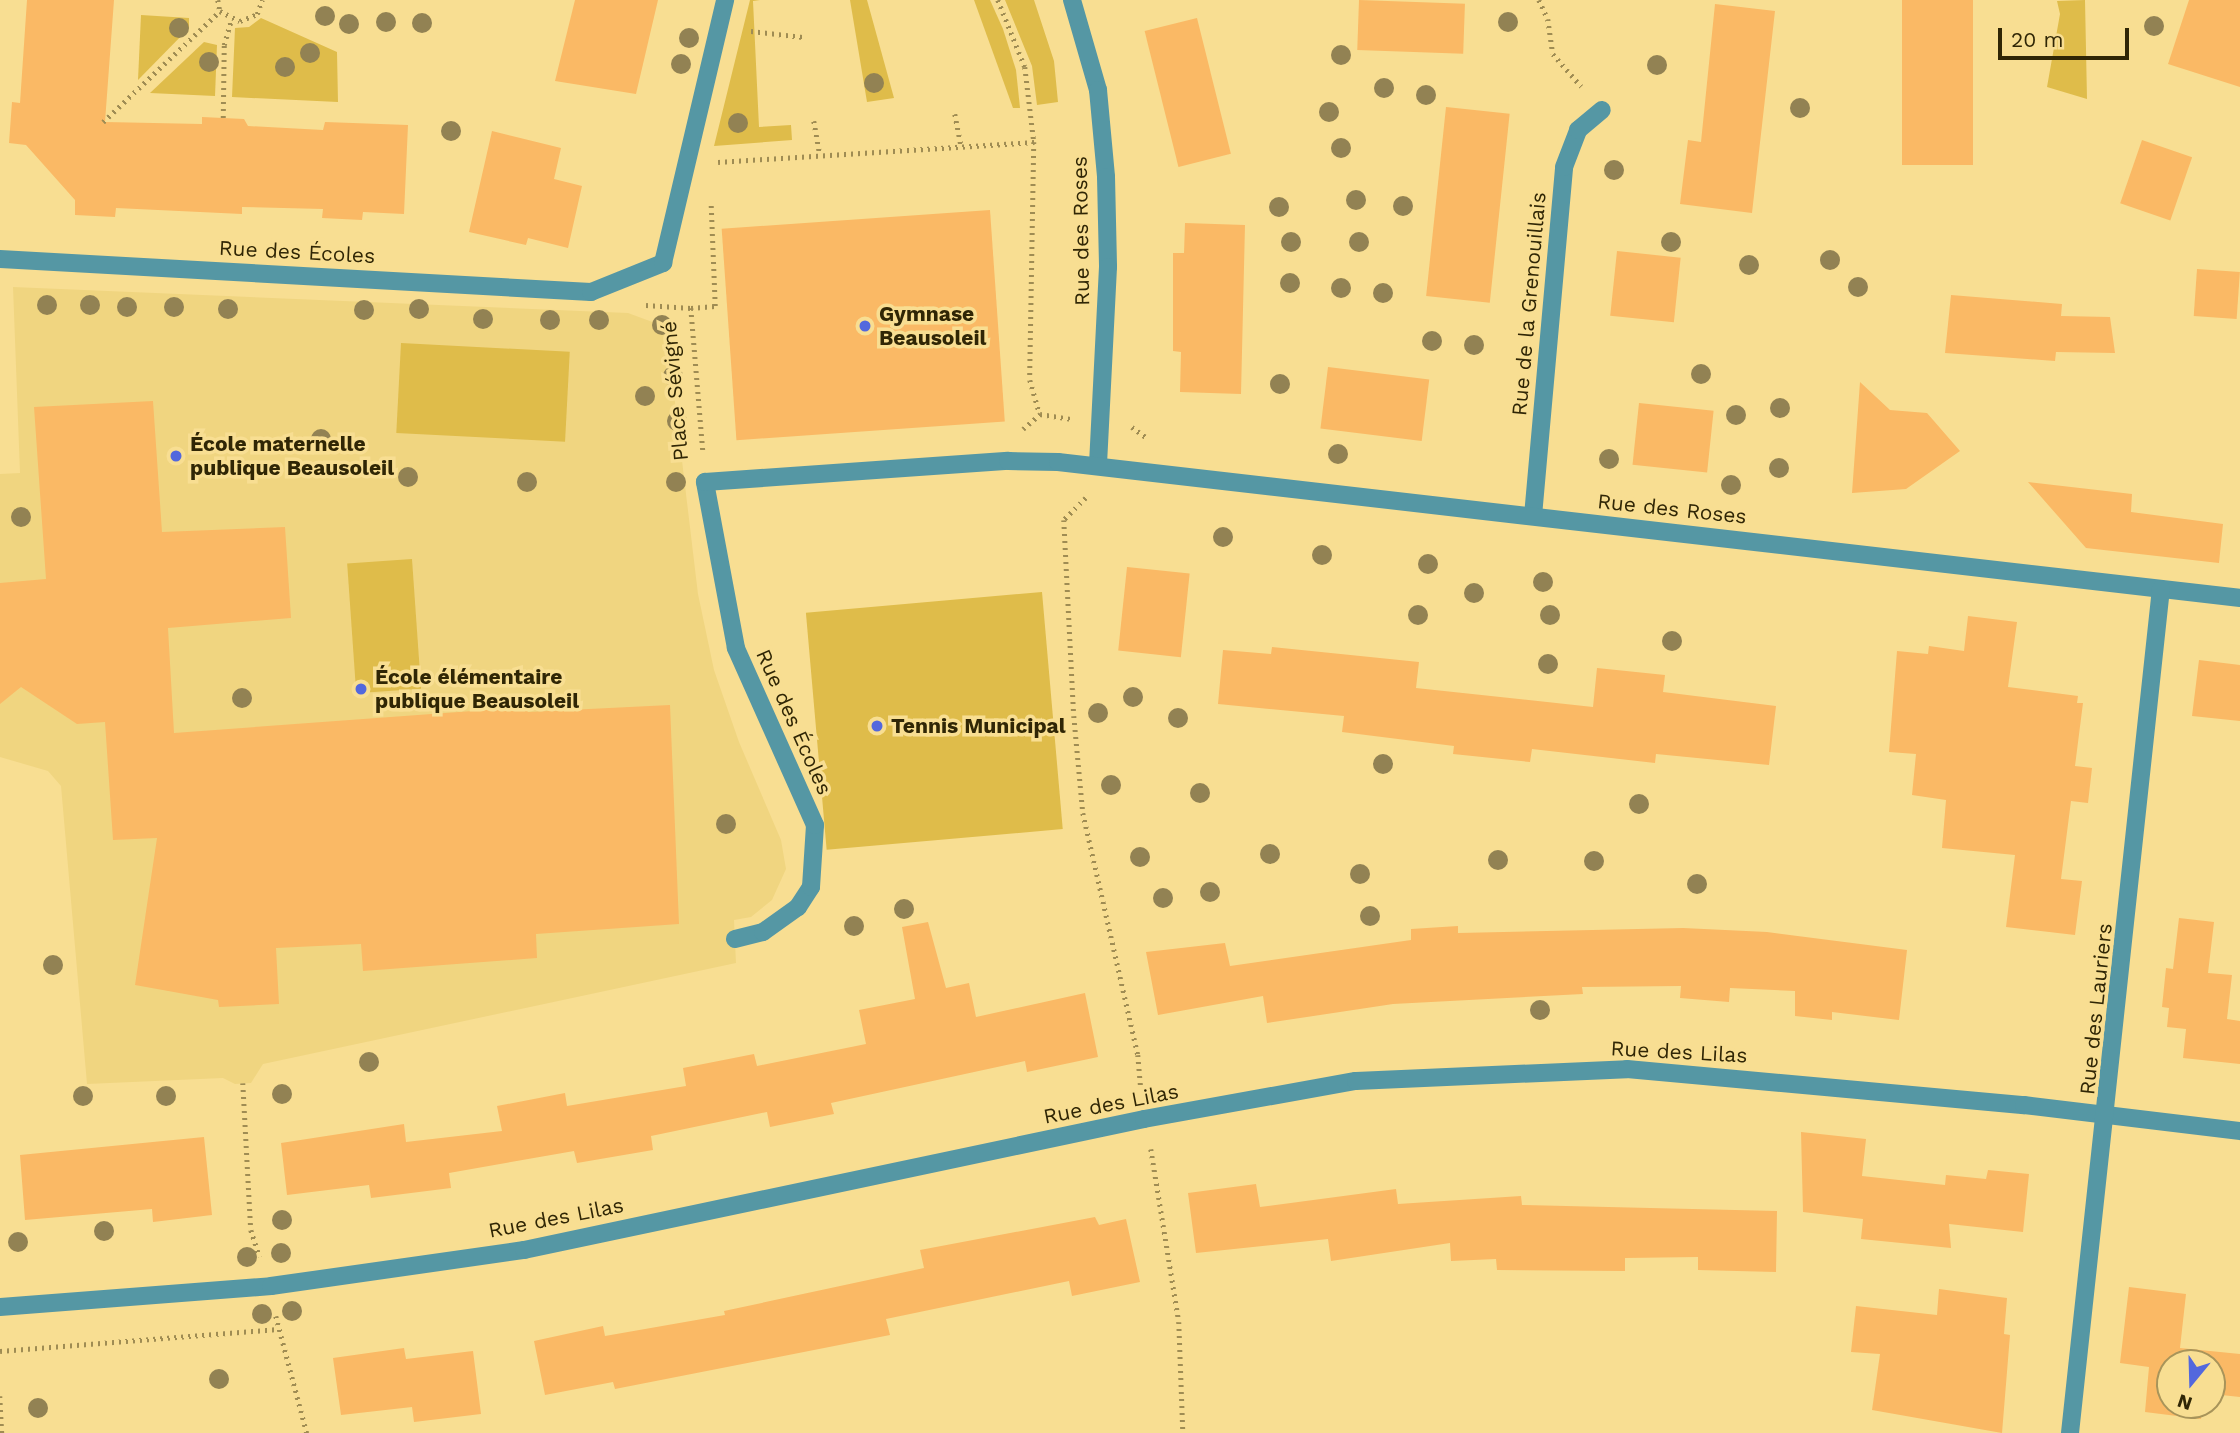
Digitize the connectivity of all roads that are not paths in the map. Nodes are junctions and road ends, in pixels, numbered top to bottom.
1 (725, 0) edge
2 (1072, 0) edge
3 (1602, 110) road end
4 (0, 260) edge
5 (1058, 462) joint
6 (1098, 465) junction
7 (705, 482) joint
8 (1533, 516) junction
9 (2161, 589) junction
10 (2240, 598) edge
11 (735, 939) dead end
12 (2107, 1116) junction
13 (2240, 1131) edge
14 (0, 1307) edge
15 (2070, 1433) edge

1 - 4 street, Rue des Écoles
2 - 6 street, Rue des Roses
3 - 8 street, Rue de la Grenouillais
5 - 6 street, Rue des Roses
5 - 7 street, Place Sévigné
6 - 8 street, Rue des Roses
7 - 11 street, Rue des Écoles
8 - 9 street, Rue des Roses
9 - 10 street, Rue des Roses
9 - 12 street, Rue des Lauriers
12 - 13 street, Rue des Lilas
12 - 14 street, Rue des Lilas
12 - 15 street, Rue des Lauriers

